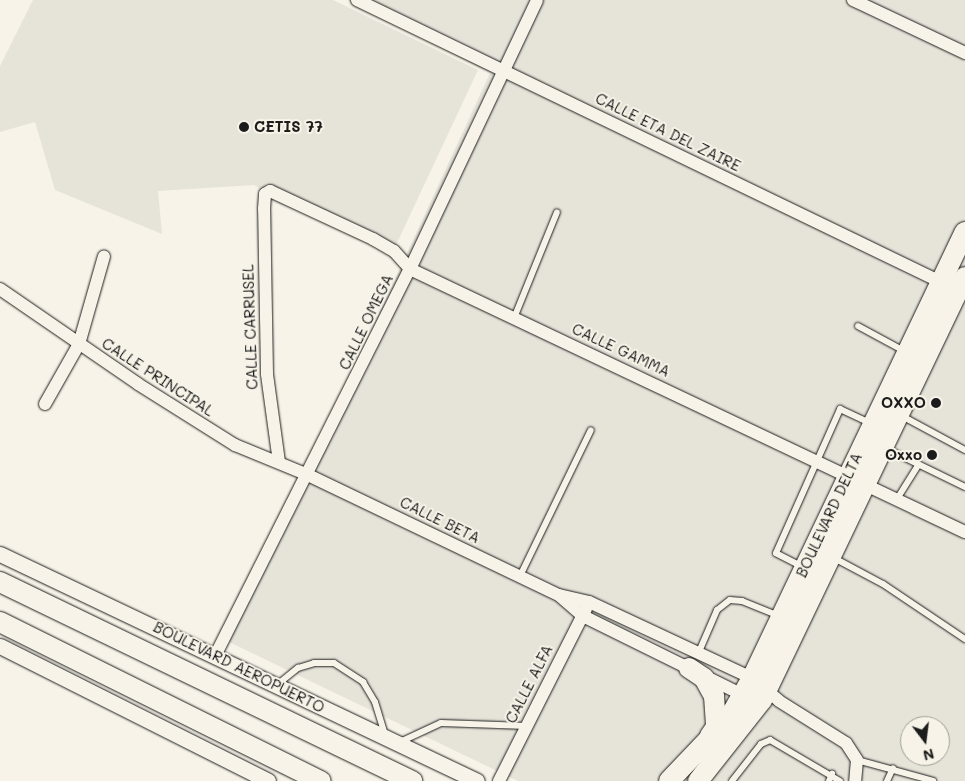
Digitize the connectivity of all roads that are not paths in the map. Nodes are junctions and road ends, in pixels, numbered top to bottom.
1 (357, 0) edge
2 (538, 0) edge
3 (854, 0) edge
4 (965, 53) edge
5 (503, 71) junction
6 (268, 192) joint
7 (557, 212) dead end
8 (965, 232) edge
9 (104, 256) dead end
10 (410, 269) junction
11 (957, 286) edge
12 (0, 289) edge
13 (514, 318) junction
14 (858, 326) dead end
15 (80, 344) junction
16 (907, 352) junction
17 (45, 404) dead end
18 (900, 414) junction
19 (872, 424) junction
20 (591, 430) dead end
21 (884, 447) junction
22 (965, 450) edge
23 (817, 461) junction
24 (279, 462) junction
25 (918, 465) junction
26 (308, 475) junction
27 (857, 479) junction
28 (965, 487) edge
29 (898, 499) junction
30 (965, 532) edge
31 (0, 554) edge
32 (830, 556) junction
33 (805, 568) junction
34 (520, 576) junction
35 (0, 582) edge
36 (559, 595) junction
37 (589, 602) junction
38 (582, 616) junction
39 (780, 617) junction
40 (0, 622) edge
41 (965, 639) edge
42 (0, 646) edge
43 (216, 654) junction
44 (694, 661) junction
45 (276, 685) junction
46 (761, 693) junction
47 (527, 726) junction
48 (385, 736) junction
49 (399, 743) junction
50 (704, 744) junction
51 (857, 760) junction
52 (893, 768) junction
53 (832, 774) junction
54 (268, 781) edge
55 (321, 781) edge
56 (412, 781) edge
57 (477, 781) edge
58 (498, 781) edge
59 (669, 781) edge
60 (698, 781) edge
61 (732, 781) edge
62 (829, 781) edge
63 (840, 781) edge
64 (855, 781) edge
65 (887, 781) edge
66 (933, 781) edge

1 - 5 street, CALLE ETA DEL ZAIRE
2 - 5 street, CALLE OMEGA
3 - 4 street
5 - 10 street, CALLE OMEGA
5 - 11 street, CALLE ETA DEL ZAIRE
6 - 10 street, CALLE GAMMA
6 - 24 street, CALLE CARRUSEL
7 - 13 lane
8 - 11 main road, BOULEVARD DELTA
9 - 15 street
10 - 13 street, CALLE GAMMA
10 - 26 street, CALLE OMEGA
11 - 16 main road, BOULEVARD DELTA
11 - 18 main road, BOULEVARD DELTA
12 - 15 street, CALLE PRINCIPAL
13 - 23 street, CALLE GAMMA
14 - 16 lane
15 - 17 street
15 - 24 street, CALLE PRINCIPAL
16 - 19 main road, BOULEVARD DELTA
18 - 21 main road, BOULEVARD DELTA
18 - 22 lane
19 - 23 lane
19 - 27 main road, BOULEVARD DELTA
20 - 34 lane
21 - 25 lane
21 - 27 main road, BOULEVARD DELTA
23 - 27 street, CALLE GAMMA
23 - 33 lane
24 - 26 street, CALLE PRINCIPAL
25 - 28 lane
25 - 29 lane
26 - 34 street, CALLE BETA
26 - 43 street, CALLE OMEGA
27 - 29 street, CALLE GAMMA
27 - 32 main road, BOULEVARD DELTA
27 - 33 main road, BOULEVARD DELTA
29 - 30 street, CALLE GAMMA
31 - 43 street, BOULEVARD AEROPUERTO
32 - 41 lane
32 - 46 main road, BOULEVARD DELTA
33 - 39 main road, BOULEVARD DELTA
34 - 36 street, CALLE BETA
35 - 56 main road, BOULEVARD AEROPUERTO
36 - 37 street, CALLE BETA
36 - 38 street, CALLE BETA
37 - 38 street, CALLE ALFA
37 - 44 street, CALLE BETA
38 - 44 street, CALLE BETA
38 - 47 street, CALLE ALFA
39 - 44 lane
39 - 46 main road, BOULEVARD DELTA
40 - 55 main road
42 - 54 street
43 - 45 street, BOULEVARD AEROPUERTO
44 - 46 street, CALLE BETA
44 - 46 street, CALLE BETA
44 - 50 main road
45 - 48 street, BOULEVARD AEROPUERTO
45 - 48 lane
46 - 50 main road, BOULEVARD DELTA
46 - 51 street, CALLE BETA
46 - 60 main road, BOULEVARD DELTA
47 - 49 lane
47 - 58 street, CALLE ALFA
48 - 49 street, BOULEVARD AEROPUERTO
49 - 57 street, BOULEVARD AEROPUERTO
50 - 59 main road, BOULEVARD DELTA
51 - 52 lane
51 - 64 street
52 - 65 lane
52 - 66 lane
53 - 61 lane
53 - 62 lane
53 - 63 lane

